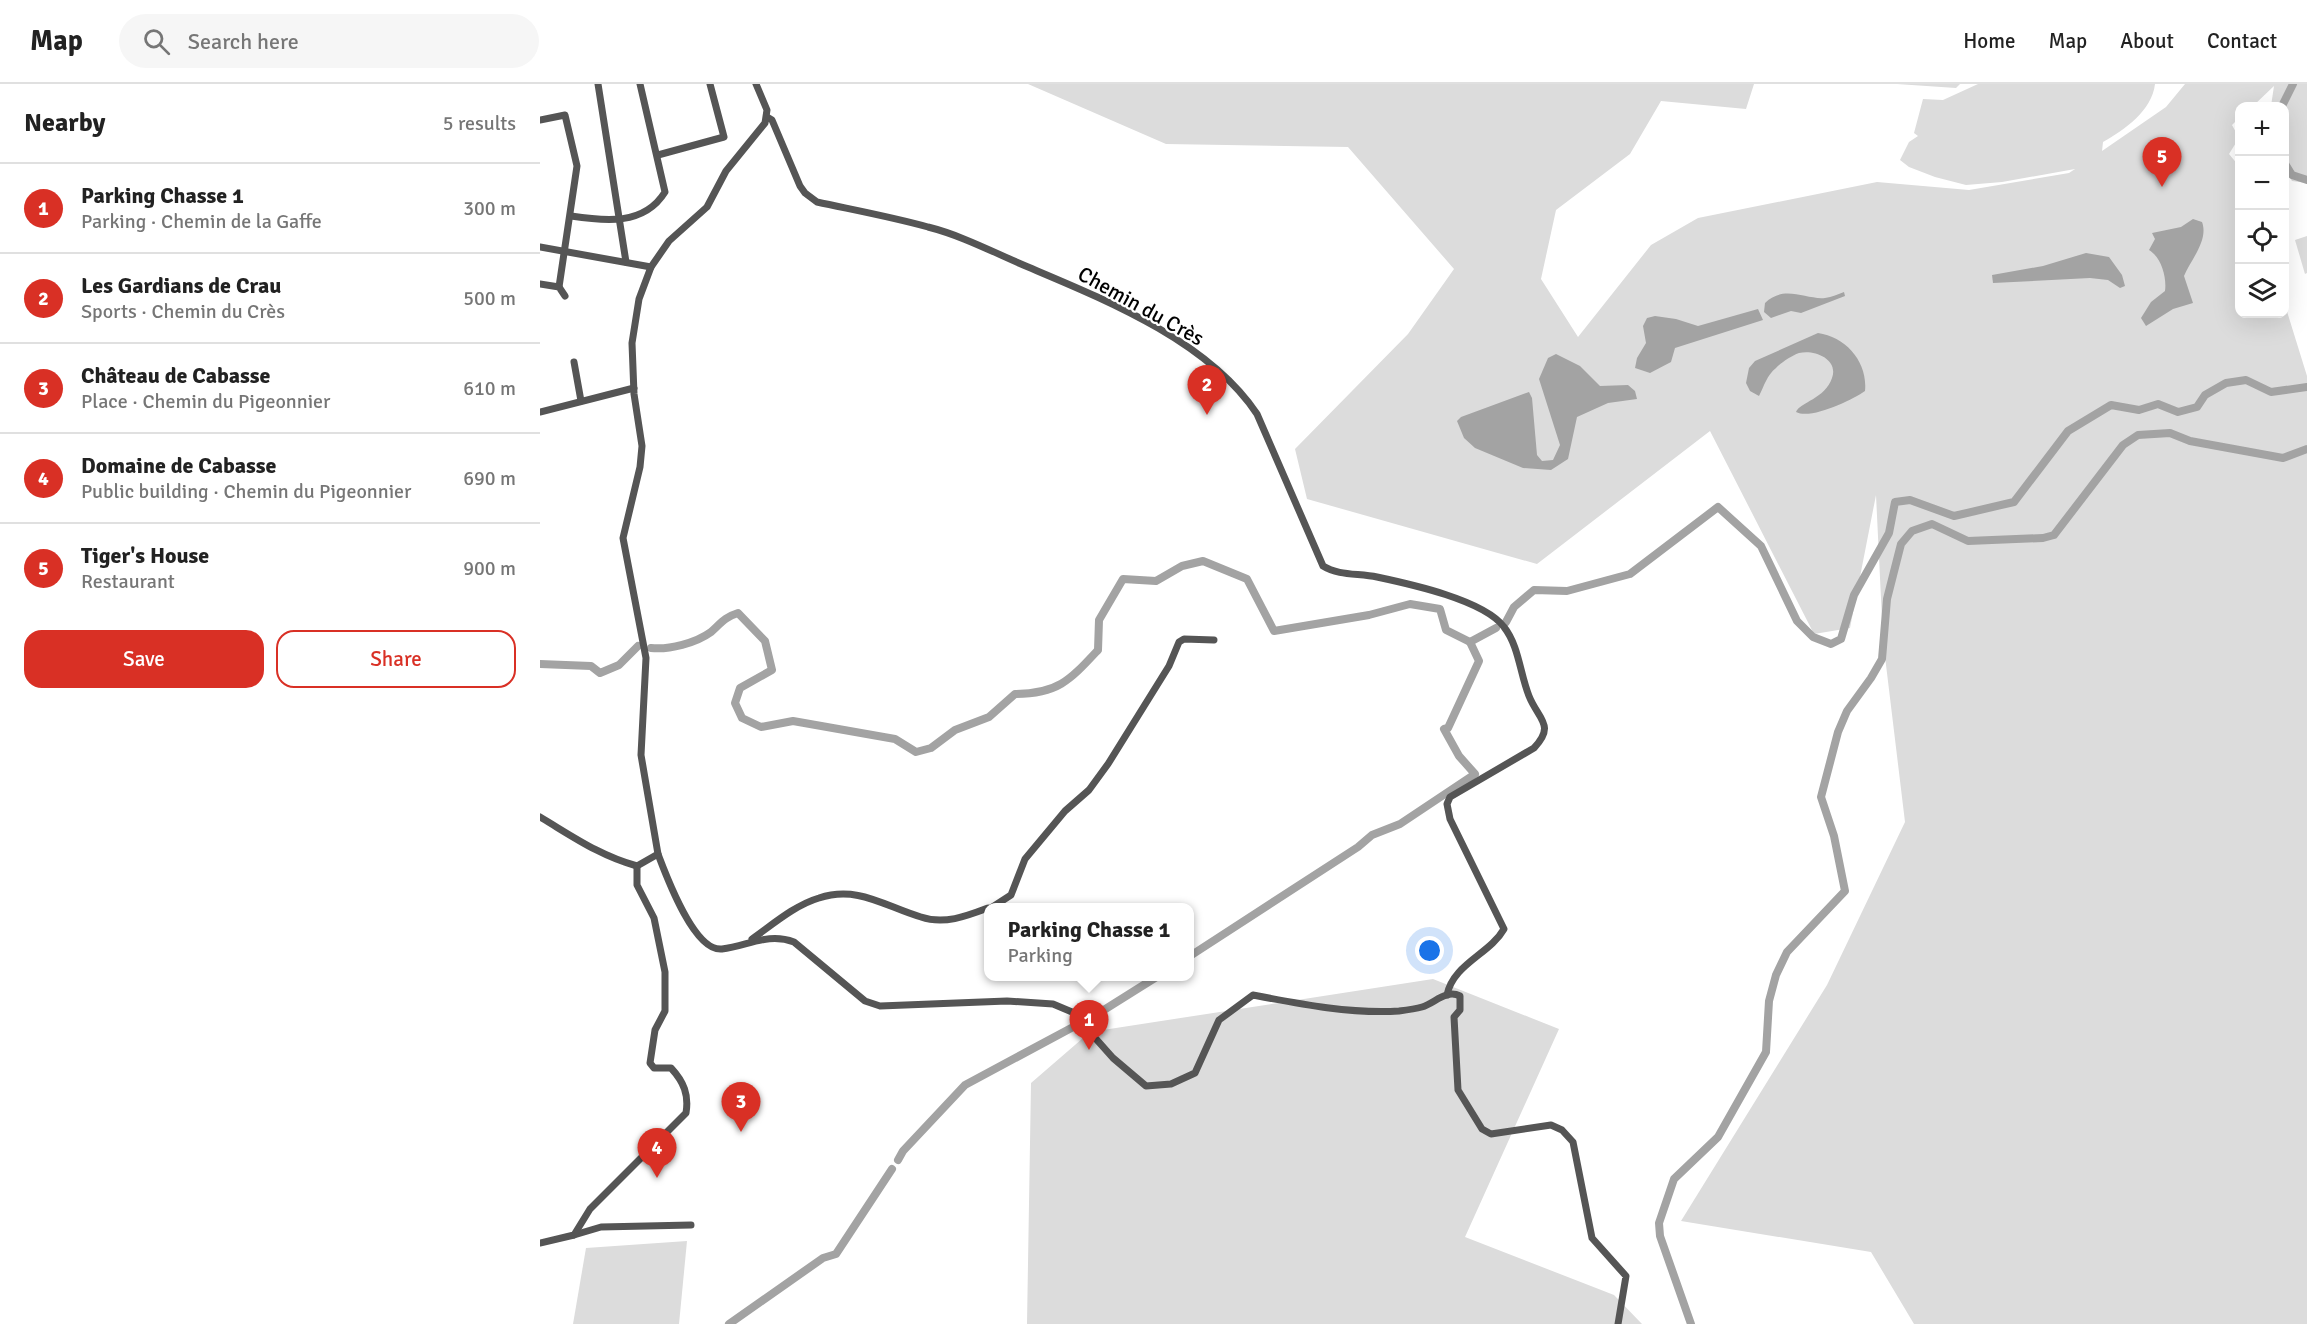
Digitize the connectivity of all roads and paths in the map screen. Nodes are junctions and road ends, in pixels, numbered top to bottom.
1 (598, 84) edge
2 (640, 84) edge
3 (710, 84) edge
4 (756, 84) edge
5 (767, 117) junction
6 (540, 120) edge
7 (658, 155) junction
8 (571, 216) junction
9 (621, 220) junction
10 (540, 247) edge
11 (566, 251) junction
12 (626, 262) junction
13 (651, 267) junction
14 (540, 284) edge
15 (559, 288) junction
16 (565, 296) dead end
17 (574, 362) dead end
18 (634, 387) junction
19 (581, 401) junction
20 (540, 412) edge
21 (1214, 640) dead end
22 (540, 817) edge
23 (658, 854) junction
24 (637, 866) junction
25 (998, 903) edge
26 (984, 910) edge
27 (747, 942) junction
28 (1447, 995) junction
29 (691, 1225) dead end
30 (574, 1235) junction
31 (540, 1243) edge
32 (1618, 1324) edge

1 - 9 street
2 - 7 street
3 - 7 street
4 - 5 street
5 - 13 street
5 - 28 street, Chemin du Crès
6 - 8 street
7 - 9 street
8 - 9 street
8 - 11 street
9 - 12 street
10 - 11 street
11 - 12 street
11 - 15 street
12 - 13 street
13 - 18 street
14 - 15 street
15 - 16 street
17 - 19 street
18 - 19 street
18 - 23 street
19 - 20 street
21 - 25 street
22 - 24 street
23 - 24 street
23 - 27 street
24 - 30 street
26 - 27 street
27 - 28 street
28 - 32 street
29 - 30 street
30 - 31 street

